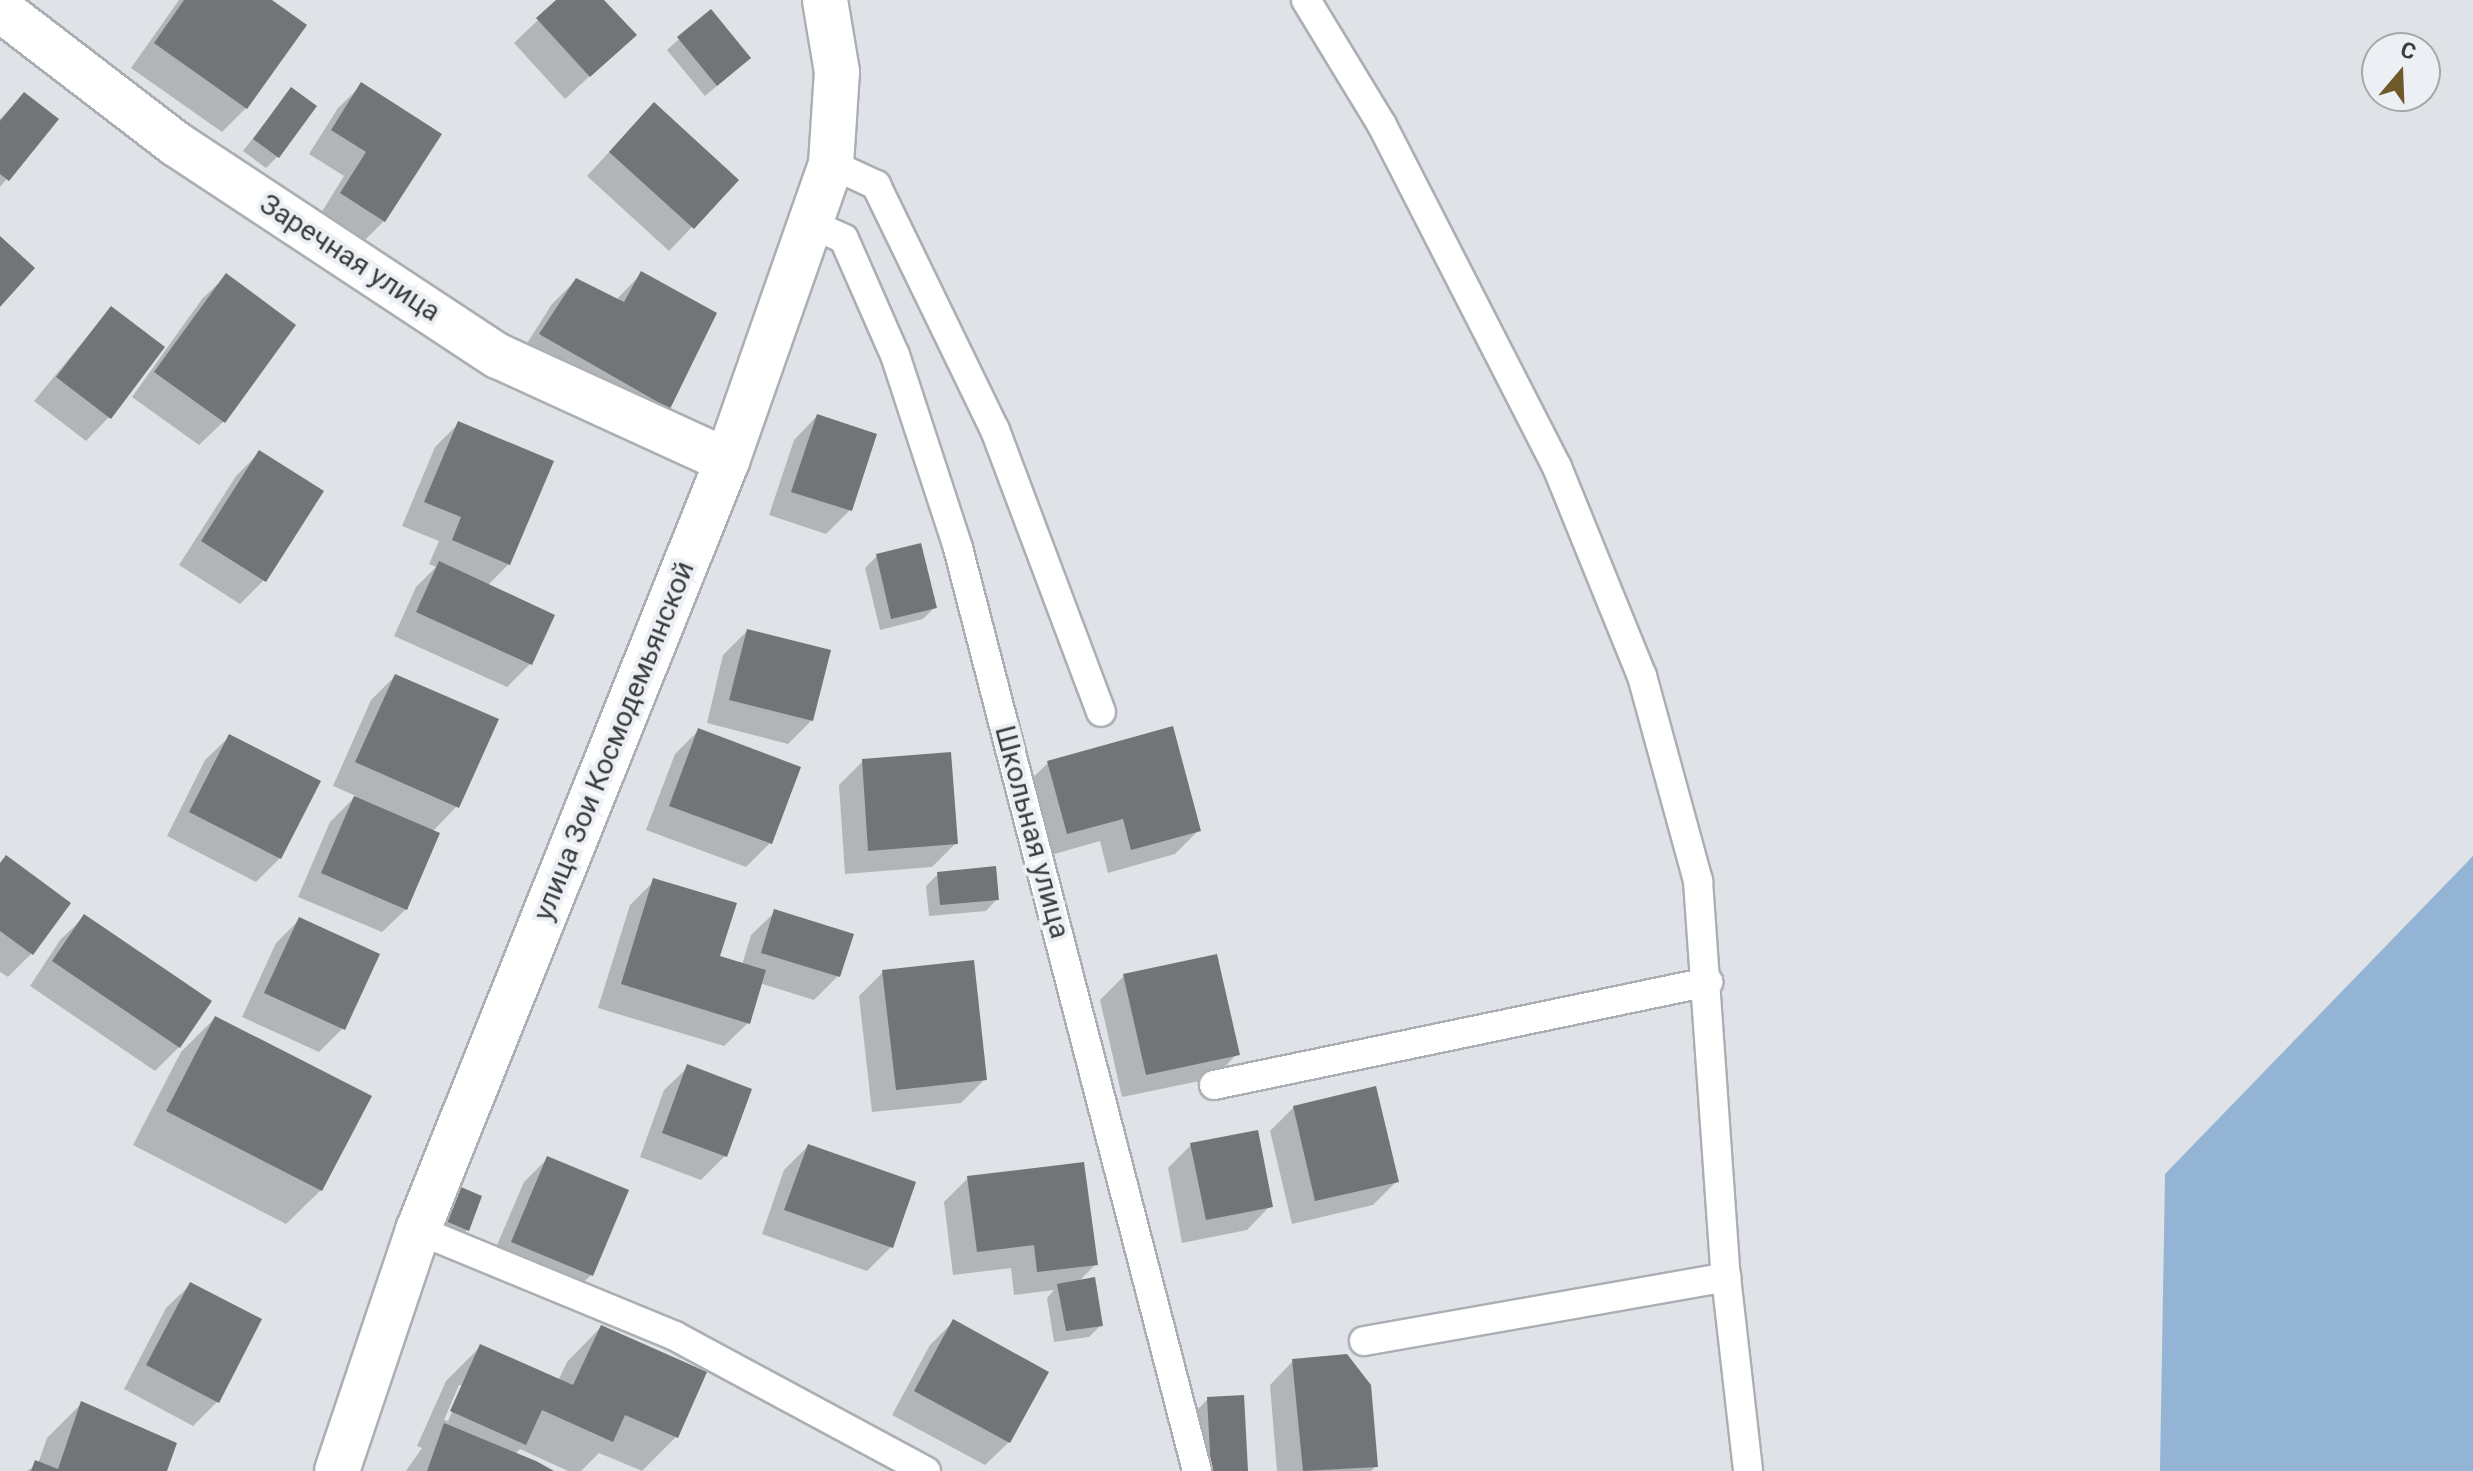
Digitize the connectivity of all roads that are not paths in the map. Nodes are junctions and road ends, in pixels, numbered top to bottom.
1 (825, 0) edge
2 (1306, 0) edge
3 (0, 9) edge
4 (831, 164) junction
5 (811, 224) junction
6 (727, 461) junction
7 (1101, 712) dead end
8 (1708, 982) junction
9 (1214, 1085) dead end
10 (418, 1230) junction
11 (1726, 1277) junction
12 (1364, 1341) dead end
13 (337, 1471) edge
14 (926, 1471) edge
15 (1197, 1471) edge
16 (1748, 1471) edge

1 - 4 street, улица Зои Космодемьянской
2 - 8 lane
3 - 6 street, Заречная улица
4 - 5 street, улица Зои Космодемьянской
4 - 7 lane
5 - 6 street, улица Зои Космодемьянской
5 - 15 lane, Школьная улица
6 - 10 street, улица Зои Космодемьянской
8 - 9 lane
8 - 11 lane
10 - 13 street, улица Зои Космодемьянской
10 - 14 lane
11 - 12 lane
11 - 16 lane

